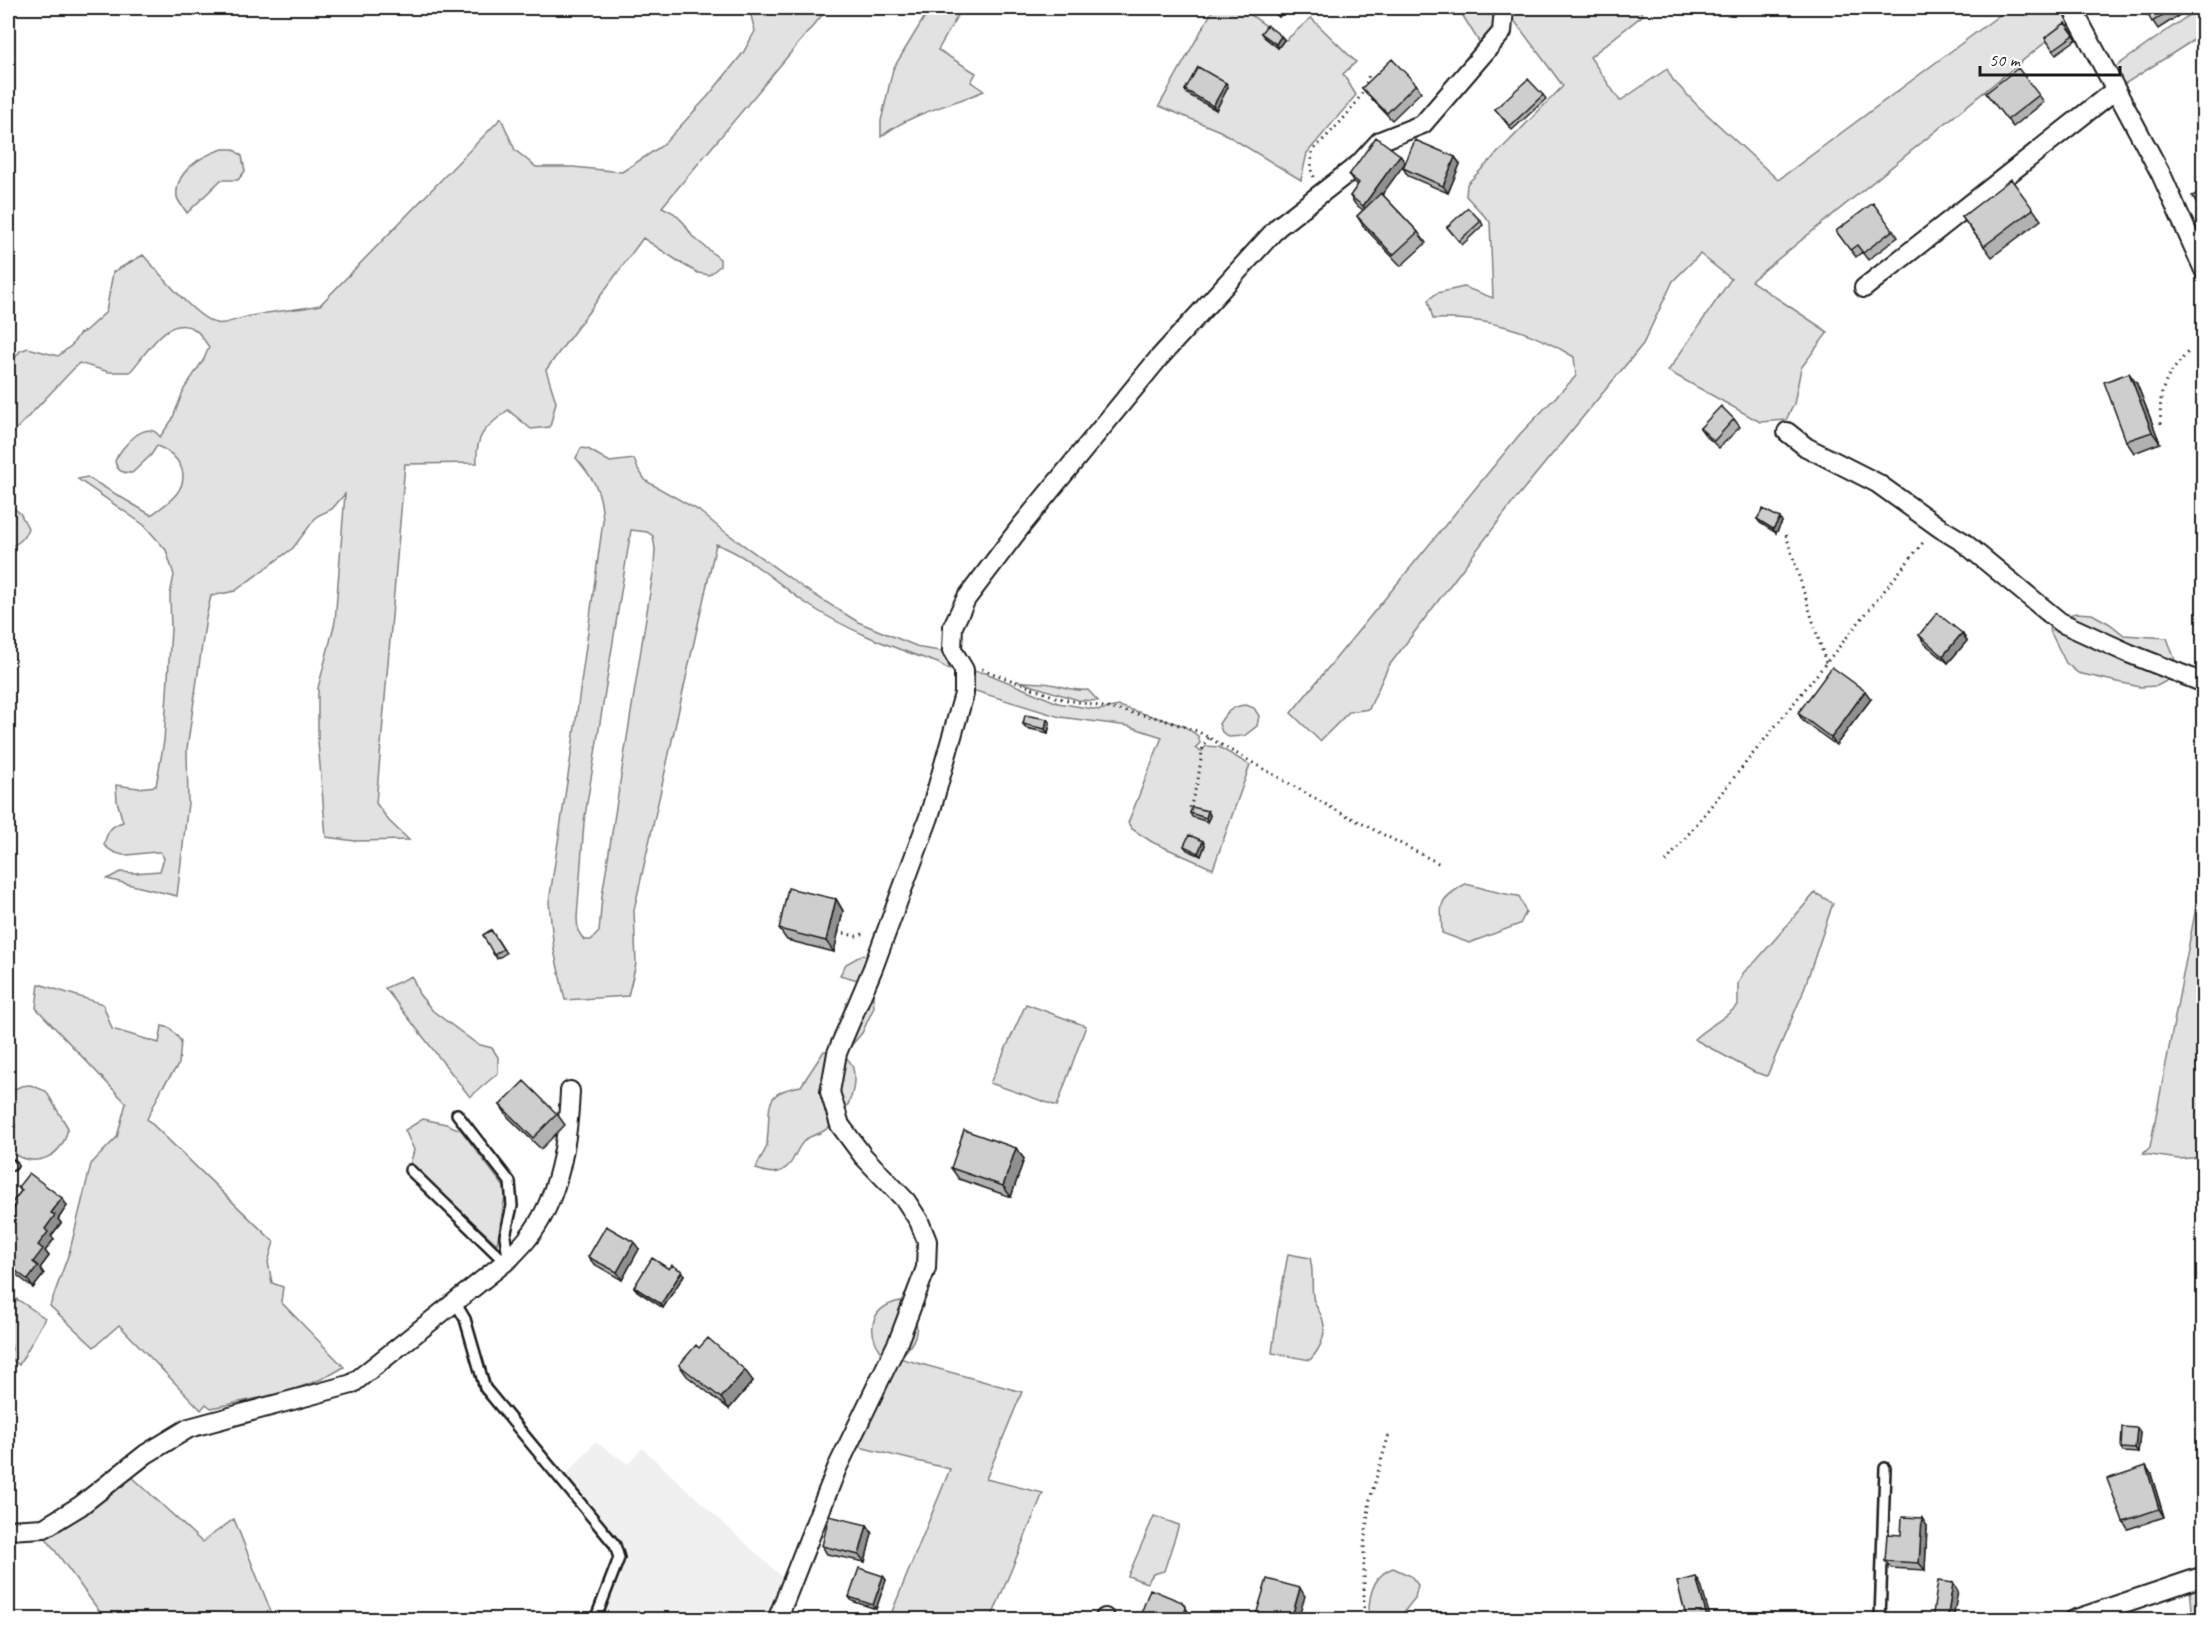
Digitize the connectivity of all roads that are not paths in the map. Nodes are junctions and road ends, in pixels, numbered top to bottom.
1 (1504, 8) edge
2 (2072, 8) edge
3 (2115, 90) junction
4 (2204, 270) edge
5 (1864, 288) dead end
6 (1787, 432) dead end
7 (2204, 683) edge
8 (570, 1091) dead end
9 (457, 1114) dead end
10 (410, 1170) dead end
11 (507, 1260) junction
12 (455, 1302) junction
13 (1885, 1468) dead end
14 (8, 1530) edge
15 (2204, 1576) edge
16 (595, 1620) edge
17 (777, 1620) edge
18 (1880, 1620) edge
19 (2073, 1620) edge

1 - 17 street
2 - 3 street
3 - 4 street
3 - 5 street
6 - 7 street
8 - 11 street
9 - 11 lane
10 - 11 lane
11 - 12 street
12 - 14 street
12 - 16 lane
13 - 18 lane
15 - 19 street

